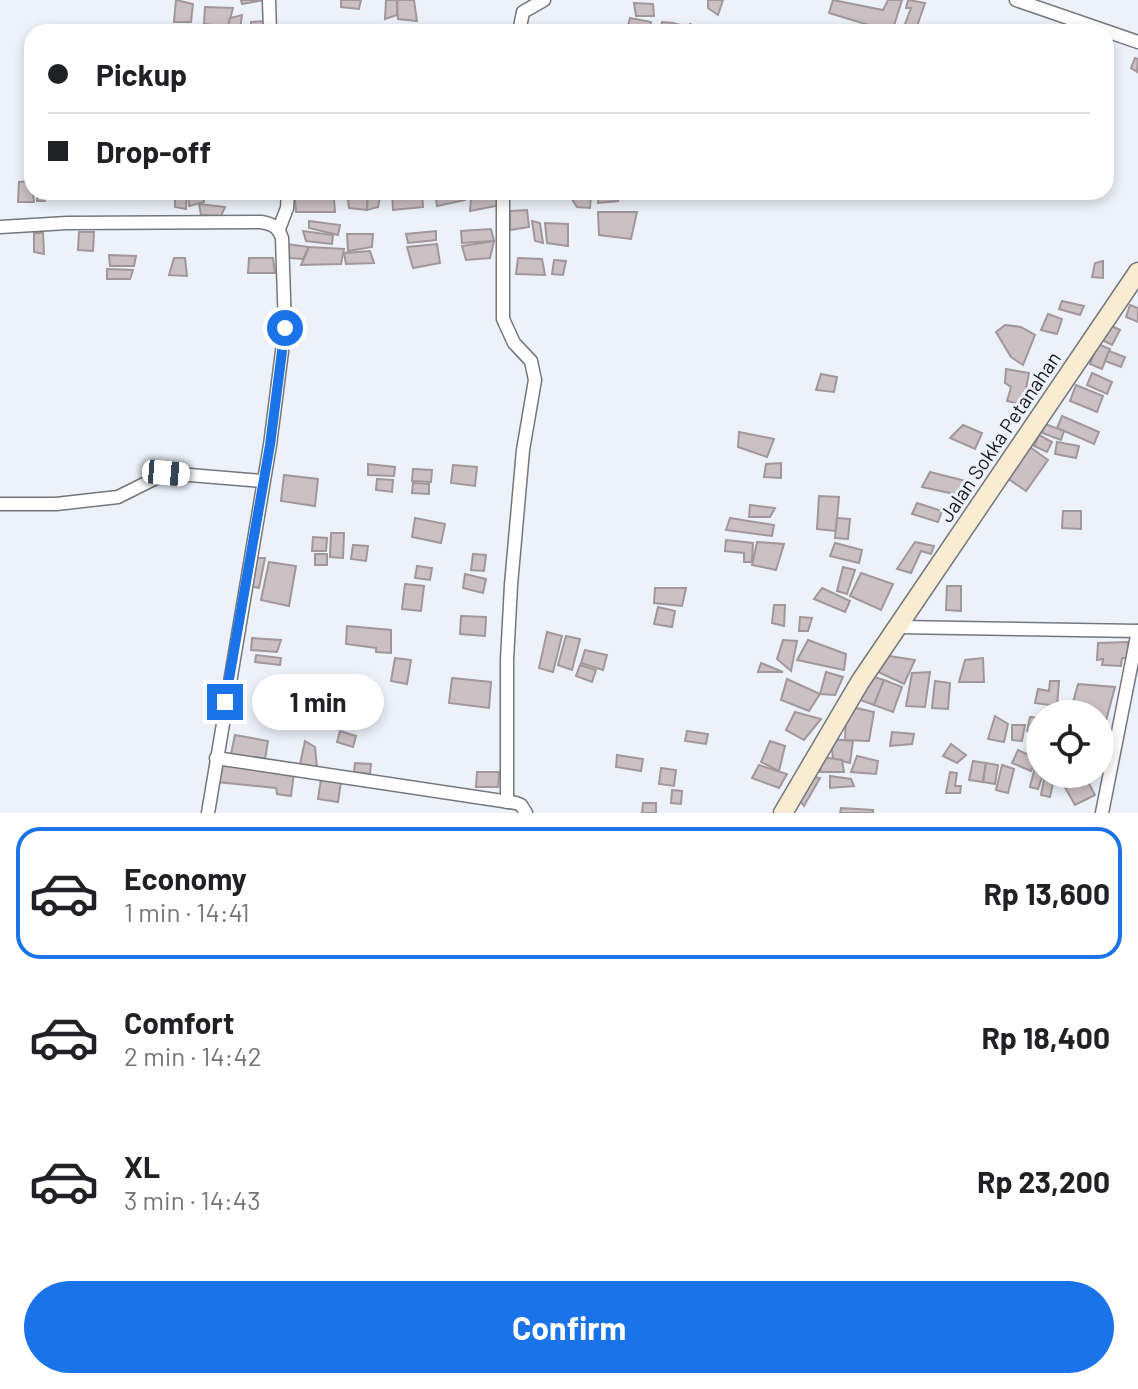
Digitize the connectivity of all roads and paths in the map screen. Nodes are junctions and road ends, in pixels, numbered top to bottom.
1 (269, 0) edge
2 (544, 0) edge
3 (1016, 0) edge
4 (270, 24) edge
5 (521, 24) edge
6 (1086, 24) edge
7 (1114, 34) edge
8 (1138, 42) edge
9 (288, 200) edge
10 (503, 200) edge
11 (0, 227) edge
12 (279, 229) junction
13 (1138, 272) edge
14 (263, 481) junction
15 (0, 504) edge
16 (898, 627) junction
17 (1138, 631) edge
18 (216, 758) junction
19 (507, 802) junction
20 (208, 813) edge
21 (526, 813) edge
22 (783, 813) edge
23 (1102, 813) edge

1 - 4 street
2 - 5 street
3 - 6 street
7 - 8 street
9 - 12 street
10 - 19 street
11 - 12 street
12 - 14 street
13 - 16 main road, Jalan Sokka Petanahan
14 - 15 street
14 - 18 street
16 - 17 street
16 - 22 main road, Jalan Sokka Petanahan
17 - 23 street
18 - 19 street
18 - 20 street
19 - 21 street

